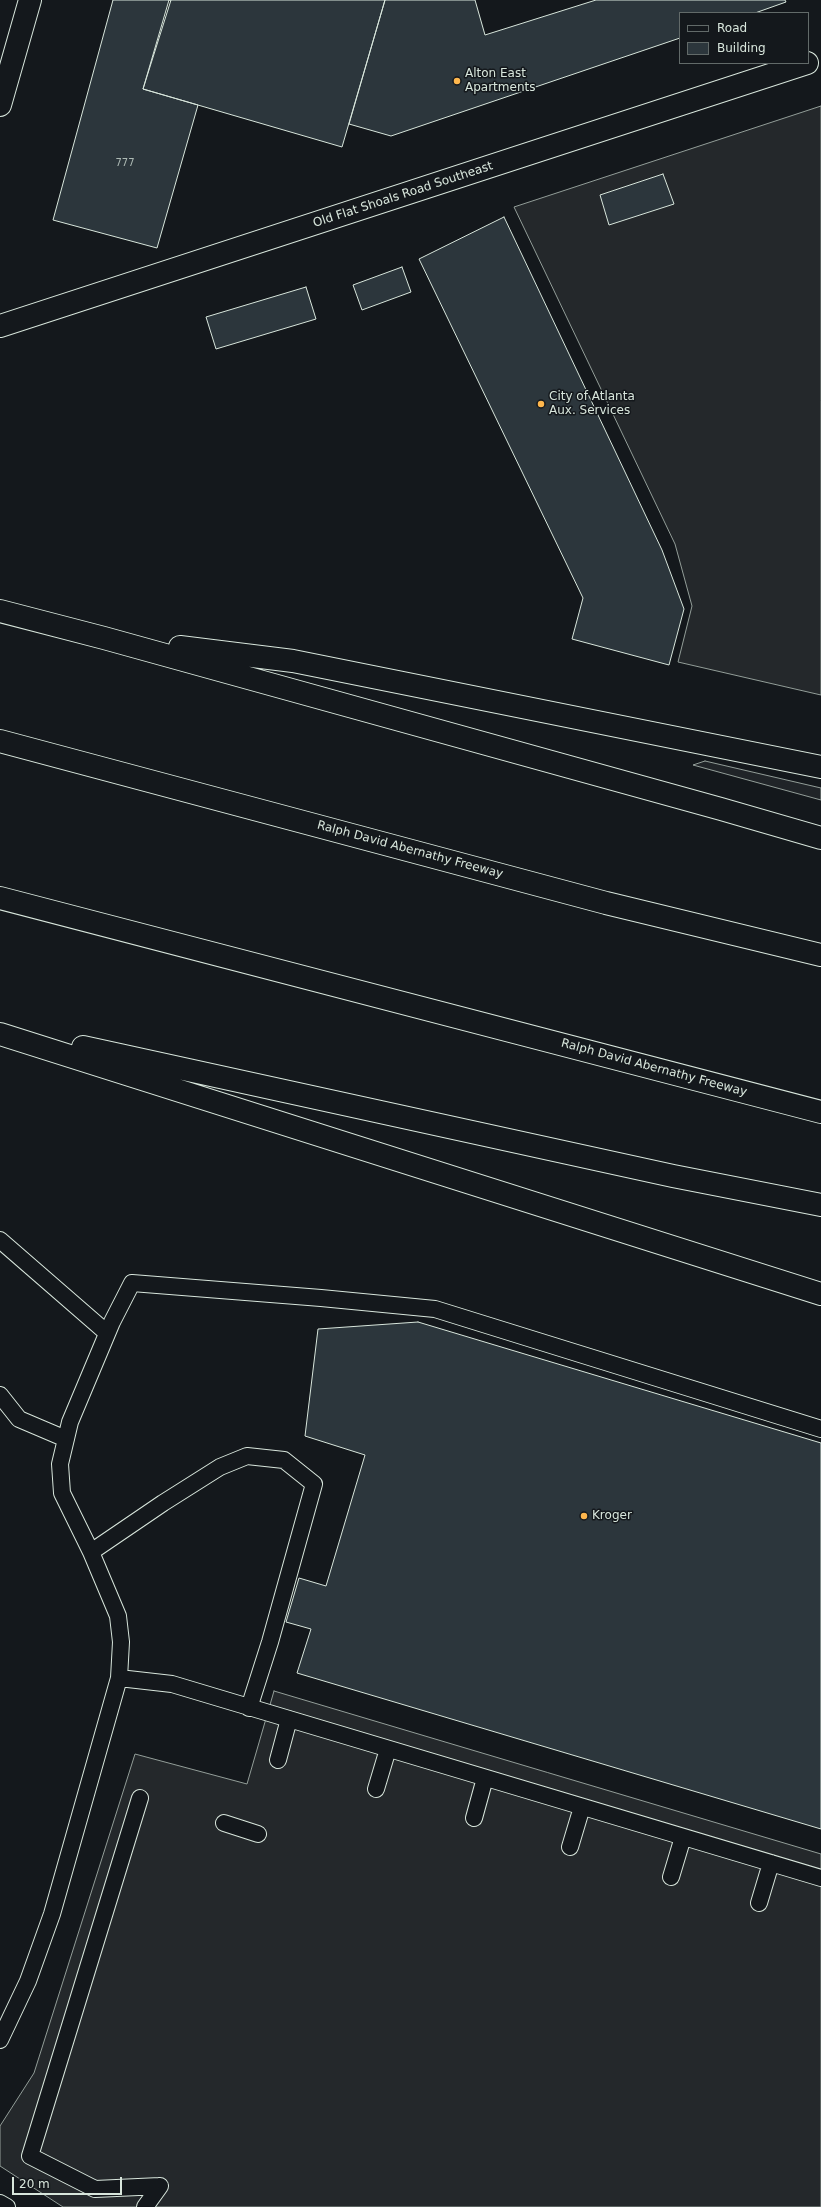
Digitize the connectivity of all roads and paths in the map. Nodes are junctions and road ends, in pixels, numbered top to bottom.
1 (30, 0) edge
2 (821, 58) edge
3 (809, 62) edge
4 (804, 64) edge
5 (0, 105) edge
6 (0, 326) edge
7 (0, 611) edge
8 (104, 638) junction
9 (0, 741) edge
10 (821, 767) edge
11 (821, 838) edge
12 (0, 898) edge
13 (821, 955) edge
14 (0, 1029) edge
15 (0, 1034) edge
16 (821, 1112) edge
17 (821, 1205) edge
18 (0, 1240) edge
19 (821, 1294) edge
20 (107, 1333) junction
21 (0, 1395) edge
22 (821, 1429) edge
23 (66, 1439) junction
24 (92, 1552) junction
25 (119, 1678) junction
26 (249, 1708) junction
27 (289, 1720) junction
28 (388, 1749) junction
29 (278, 1760) dead end
30 (485, 1778) junction
31 (376, 1789) dead end
32 (140, 1798) dead end
33 (582, 1807) junction
34 (474, 1818) dead end
35 (224, 1823) dead end
36 (258, 1834) dead end
37 (683, 1837) junction
38 (570, 1847) dead end
39 (771, 1863) junction
40 (672, 1877) dead end
41 (821, 1878) edge
42 (759, 1903) dead end
43 (0, 2040) edge
44 (0, 2202) edge
45 (7, 2207) edge
46 (145, 2207) edge

1 - 5 main road
2 - 3 main road, Old Flat Shoals Road Southeast
4 - 6 main road, Old Flat Shoals Road Southeast
7 - 8 main road
8 - 10 main road
8 - 11 main road
9 - 13 main road, Ralph David Abernathy Freeway
12 - 16 main road, Ralph David Abernathy Freeway
14 - 17 main road
15 - 19 main road
18 - 20 lane
20 - 22 lane
20 - 23 lane
21 - 23 lane
23 - 24 lane
24 - 25 lane
24 - 26 lane
25 - 26 lane
25 - 43 lane
26 - 27 lane
27 - 28 lane
27 - 29 lane
28 - 30 lane
28 - 31 lane
30 - 33 lane
30 - 34 lane
32 - 46 lane
33 - 37 lane
33 - 38 lane
35 - 36 lane
37 - 39 lane
37 - 40 lane
39 - 41 lane
39 - 42 lane
44 - 45 lane

